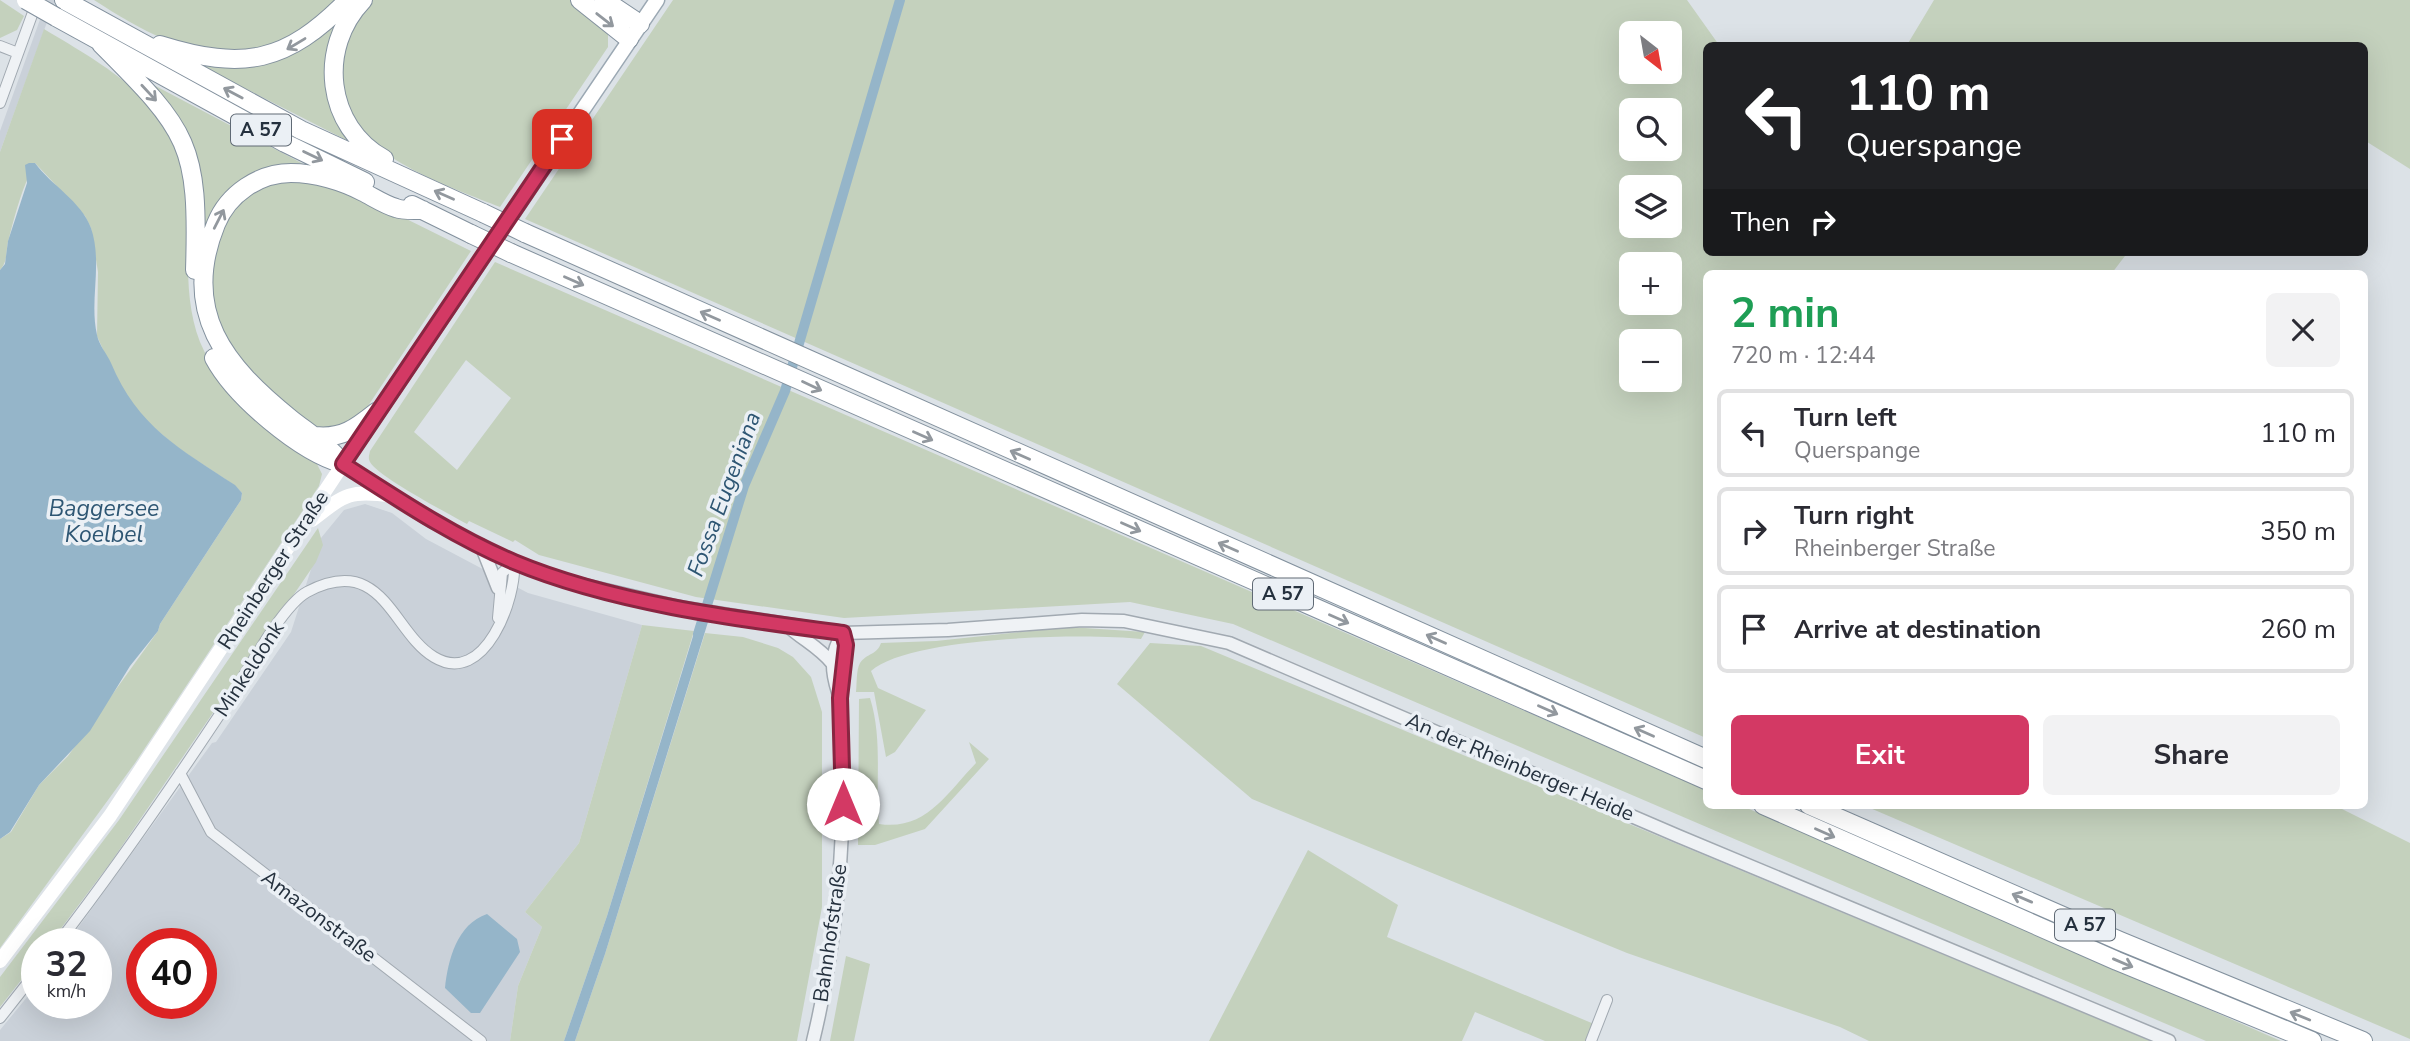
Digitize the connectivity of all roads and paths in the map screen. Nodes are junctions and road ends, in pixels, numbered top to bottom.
1 (26, 0) edge
2 (37, 0) edge
3 (65, 0) edge
4 (348, 0) edge
5 (363, 0) edge
6 (580, 0) edge
7 (604, 0) edge
8 (657, 0) edge
9 (634, 32) junction
10 (124, 34) junction
11 (101, 44) junction
12 (0, 46) edge
13 (18, 53) junction
14 (0, 103) edge
15 (404, 178) junction
16 (423, 210) junction
17 (376, 412) junction
18 (315, 436) junction
19 (343, 464) junction
20 (392, 496) junction
21 (302, 527) junction
22 (481, 545) junction
23 (514, 562) junction
24 (498, 588) junction
25 (788, 626) junction
26 (498, 629) junction
27 (843, 633) junction
28 (832, 663) junction
29 (840, 698) junction
30 (1703, 758) edge
31 (180, 773) junction
32 (1703, 779) edge
33 (1772, 809) edge
34 (1818, 809) edge
35 (69, 928) edge
36 (0, 961) edge
37 (21, 991) edge
38 (1607, 1000) dead end
39 (0, 1018) edge
40 (481, 1041) edge
41 (813, 1041) edge
42 (1591, 1041) edge
43 (2169, 1041) edge
44 (2312, 1041) edge
45 (2363, 1041) edge

1 - 11 highway, A 57, bridge
2 - 13 street
3 - 10 highway, A 57
4 -> 10 highway
5 - 15 highway
6 -> 9 highway
7 - 9 highway
8 - 9 main road, Rheinberger Straße
9 - 17 main road, Rheinberger Straße
15 -> 10 highway, A 57
11 -> 16 highway, A 57
11 -> 19 highway
12 - 13 street
13 - 14 street
30 -> 15 highway, A 57, bridge
18 -> 16 highway
16 -> 32 highway, A 57, bridge
17 - 18 highway
17 - 19 main road, Rheinberger Straße
18 - 19 highway
19 - 20 street, An der Rheinberger Heide
19 - 21 main road, Rheinberger Straße
20 - 21 main road
20 - 22 street, An der Rheinberger Heide
21 - 36 main road, Rheinberger Straße
22 - 23 street, An der Rheinberger Heide
22 - 24 street
23 - 24 street
23 - 25 street, An der Rheinberger Heide
23 - 26 street, Minkeldonk
24 - 26 street
25 - 27 street, An der Rheinberger Heide
25 - 28 street
26 - 31 street, Minkeldonk
27 - 28 street
27 - 29 street, Bahnhofstraße
27 - 43 street, An der Rheinberger Heide
28 - 29 street, Bahnhofstraße
29 - 41 street, Bahnhofstraße
31 - 35 street, Minkeldonk
31 - 40 street, Amazonstraße
33 -> 44 highway, A 57
45 -> 34 highway, A 57
37 - 39 street
38 - 42 street

